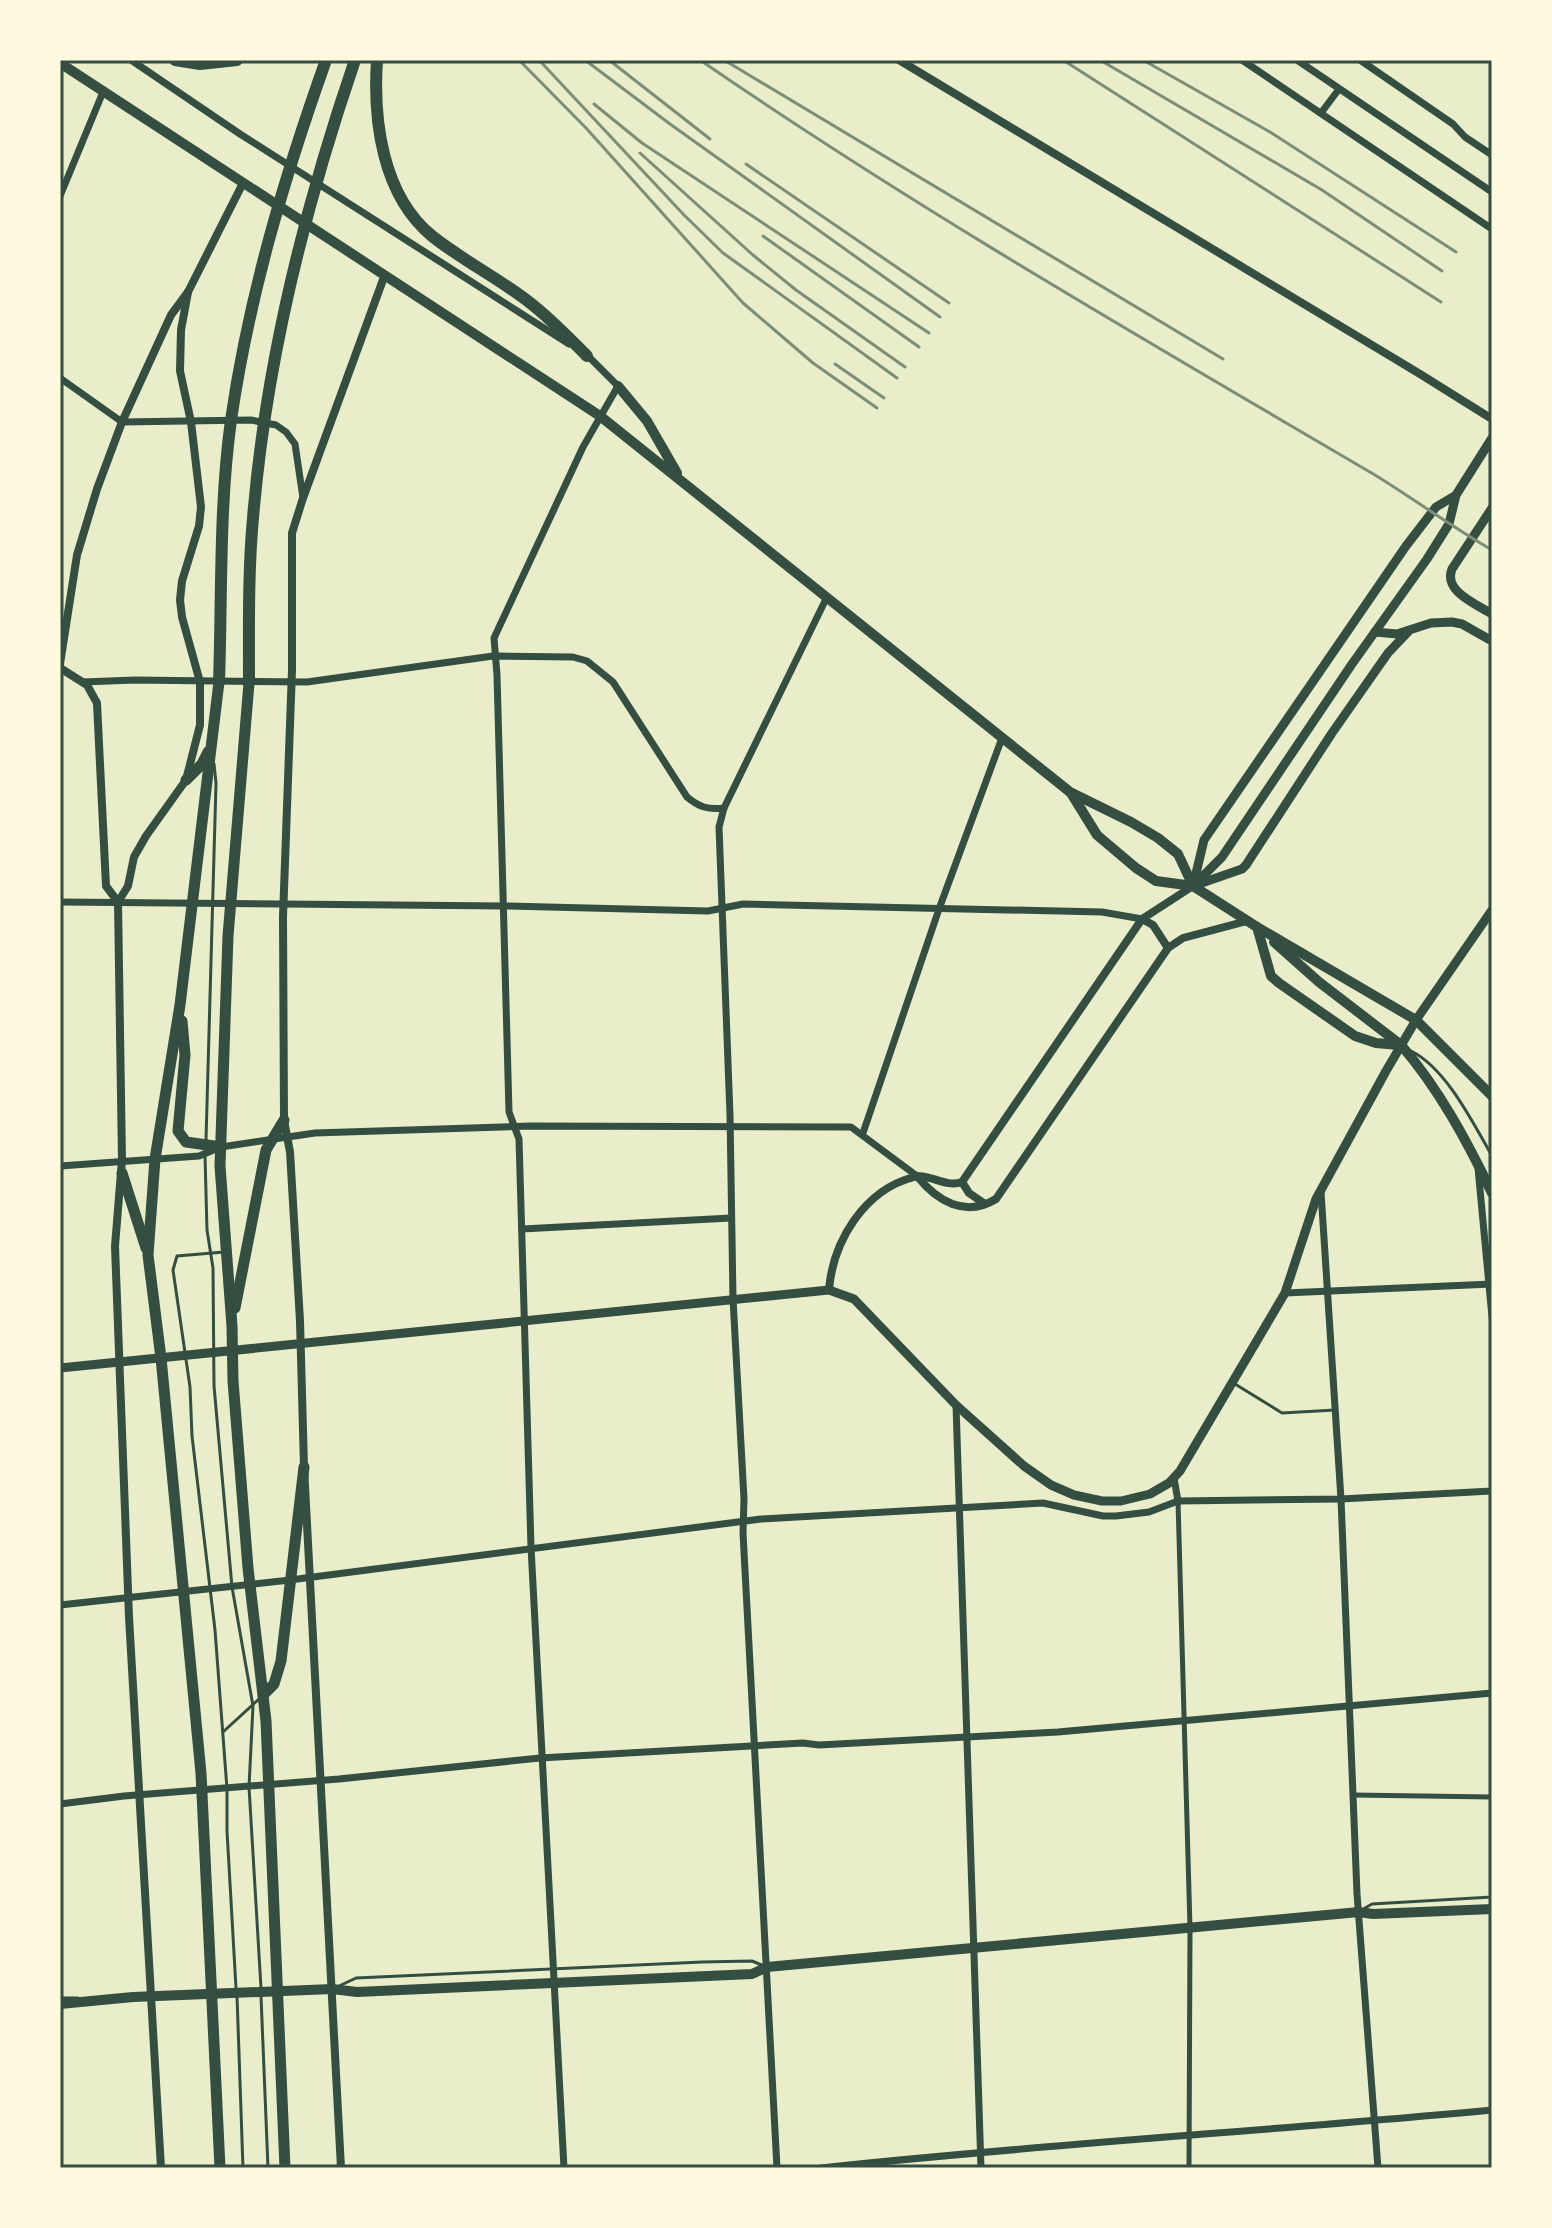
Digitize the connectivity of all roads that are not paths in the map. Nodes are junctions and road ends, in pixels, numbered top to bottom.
1 (131, 60) edge
2 (175, 60) edge
3 (237, 60) edge
4 (326, 60) edge
5 (355, 60) edge
6 (377, 60) edge
7 (899, 60) edge
8 (1242, 60) edge
9 (1297, 60) edge
10 (1360, 60) edge
11 (60, 63) edge
12 (1339, 89) junction
13 (103, 92) junction
14 (1321, 113) junction
15 (1492, 155) edge
16 (243, 183) junction
17 (1492, 192) edge
18 (60, 196) edge
19 (1492, 229) edge
20 (384, 277) junction
21 (188, 292) junction
22 (587, 356) junction
23 (60, 378) edge
24 (618, 386) junction
25 (600, 416) junction
26 (1492, 419) edge
27 (122, 422) junction
28 (191, 422) junction
29 (1492, 438) edge
30 (680, 479) junction
31 (1456, 495) junction
32 (303, 498) junction
33 (1492, 508) edge
34 (826, 599) junction
35 (1492, 614) edge
36 (1375, 632) junction
37 (1408, 632) junction
38 (1492, 641) edge
39 (493, 656) junction
40 (1383, 661) junction
41 (60, 666) edge
42 (83, 682) junction
43 (200, 682) junction
44 (219, 682) junction
45 (249, 683) junction
46 (291, 683) junction
47 (1002, 738) junction
48 (212, 744) junction
49 (186, 780) junction
50 (1070, 792) junction
51 (724, 808) junction
52 (1193, 886) junction
53 (60, 902) edge
54 (118, 902) junction
55 (192, 903) junction
56 (211, 903) junction
57 (230, 903) junction
58 (283, 903) junction
59 (505, 906) junction
60 (722, 908) junction
61 (939, 909) junction
62 (1492, 910) edge
63 (1142, 919) junction
64 (1247, 921) junction
65 (1257, 927) junction
66 (1168, 948) junction
67 (180, 1005) junction
68 (1416, 1020) junction
69 (1401, 1045) junction
70 (1492, 1096) edge
71 (284, 1120) junction
72 (513, 1126) junction
73 (730, 1126) junction
74 (863, 1133) junction
75 (289, 1138) junction
76 (270, 1141) junction
77 (221, 1147) junction
78 (205, 1150) junction
79 (1492, 1156) edge
80 (155, 1159) junction
81 (1478, 1165) junction
82 (60, 1166) edge
83 (122, 1167) junction
84 (917, 1176) junction
85 (962, 1182) junction
86 (1321, 1190) junction
87 (1492, 1193) edge
88 (985, 1204) junction
89 (731, 1218) junction
90 (522, 1229) junction
91 (246, 1249) junction
92 (211, 1252) junction
93 (227, 1252) junction
94 (148, 1255) junction
95 (1490, 1284) edge
96 (829, 1290) junction
97 (1328, 1291) junction
98 (1285, 1293) junction
99 (733, 1299) junction
100 (1492, 1317) edge
101 (523, 1322) junction
102 (232, 1326) junction
103 (301, 1345) junction
104 (231, 1352) junction
105 (213, 1353) junction
106 (185, 1356) junction
107 (161, 1358) junction
108 (120, 1362) junction
109 (60, 1368) edge
110 (1233, 1382) junction
111 (956, 1405) junction
112 (1335, 1410) junction
113 (304, 1467) junction
114 (1174, 1478) junction
115 (1492, 1491) edge
116 (1341, 1499) junction
117 (1178, 1501) junction
118 (959, 1507) junction
119 (744, 1521) junction
120 (531, 1547) junction
121 (311, 1577) junction
122 (290, 1580) junction
123 (250, 1584) junction
124 (232, 1587) junction
125 (210, 1589) junction
126 (184, 1592) junction
127 (128, 1599) junction
128 (60, 1605) edge
129 (1492, 1693) edge
130 (264, 1694) junction
131 (253, 1706) junction
132 (1348, 1707) junction
133 (1185, 1720) junction
134 (223, 1732) junction
135 (967, 1736) junction
136 (755, 1745) junction
137 (540, 1758) junction
138 (321, 1780) junction
139 (269, 1785) junction
140 (249, 1787) junction
141 (227, 1789) junction
142 (202, 1792) junction
143 (1352, 1795) junction
144 (139, 1797) junction
145 (1492, 1797) edge
146 (60, 1804) edge
147 (1492, 1897) edge
148 (1492, 1909) edge
149 (1359, 1912) junction
150 (1190, 1928) junction
151 (975, 1947) junction
152 (767, 1967) junction
153 (553, 1969) junction
154 (553, 1982) junction
155 (332, 1989) junction
156 (261, 1992) junction
157 (279, 1992) junction
158 (237, 1993) junction
159 (211, 1994) junction
160 (152, 1996) junction
161 (133, 1997) junction
162 (60, 1998) edge
163 (60, 2004) edge
164 (1492, 2110) edge
165 (1374, 2121) junction
166 (1190, 2137) junction
167 (981, 2151) junction
168 (161, 2168) edge
169 (220, 2168) edge
170 (243, 2168) edge
171 (268, 2168) edge
172 (285, 2168) edge
173 (341, 2168) edge
174 (564, 2168) edge
175 (777, 2168) edge
176 (821, 2168) edge
177 (981, 2168) edge
178 (1189, 2168) edge
179 (1378, 2168) edge

1 - 22 street
2 - 3 highway
4 - 44 highway
5 - 45 highway
6 - 22 highway
7 - 26 street
8 - 14 street
9 - 12 street
10 - 15 street
11 - 13 main road
12 - 14 street
12 - 17 street
13 - 16 main road
13 - 18 street
14 - 19 street
16 - 20 main road
16 - 21 street
20 - 25 main road
20 - 32 street
21 - 27 street
21 - 28 street
22 - 24 street
23 - 27 street
24 - 25 street
24 - 30 main road
25 - 30 main road
25 - 39 street
27 - 28 street
27 - 41 street
28 - 32 street
28 - 43 street
29 - 31 main road
30 - 34 main road
31 - 36 main road
31 - 52 main road
32 - 46 street
33 - 35 main road
34 - 47 main road
34 - 51 street
36 - 37 main road
36 - 40 main road
36 - 52 main road
37 - 38 main road
37 - 40 main road
39 - 46 street
39 - 51 street
39 - 59 street
40 - 52 main road
41 - 42 street
42 - 43 street
42 - 54 street
43 - 44 street
43 - 49 street
44 - 45 street
44 - 48 highway
45 - 46 street
45 - 57 highway
46 - 58 street
47 - 50 main road
47 - 61 street
48 - 49 highway
48 - 55 highway
48 - 56 lane
49 - 54 street
50 - 52 main road
50 - 52 main road
51 - 60 street
52 - 63 street
52 - 64 main road
53 - 54 street
54 - 55 street
54 - 83 street
55 - 56 street
55 - 67 highway
56 - 57 street
56 - 78 lane
57 - 58 street
57 - 77 highway
58 - 59 street
58 - 71 street
59 - 60 street
59 - 72 street
60 - 61 street
60 - 73 street
61 - 63 street
61 - 74 street
62 - 68 main road
63 - 66 street
63 - 85 street
64 - 65 main road
64 - 66 street
65 - 68 main road
65 - 69 main road
65 - 69 main road
66 - 88 street
67 - 78 highway
67 - 80 highway
68 - 69 main road
68 - 70 main road
69 - 79 lane
69 - 81 main road
69 - 86 main road
71 - 75 street
71 - 76 highway
72 - 73 street
72 - 75 street
72 - 90 street
73 - 74 street
73 - 89 street
74 - 84 street
75 - 76 street
75 - 103 street
76 - 77 street
76 - 91 highway
77 - 78 highway
77 - 93 highway
78 - 80 street
78 - 92 lane
80 - 83 street
80 - 94 highway
81 - 87 main road
81 - 95 street
82 - 83 street
83 - 94 highway
83 - 108 street
84 - 85 street
84 - 88 street
84 - 96 street
85 - 88 street
86 - 97 street
86 - 98 main road
89 - 90 street
89 - 99 street
90 - 101 street
91 - 93 lane
91 - 102 highway
92 - 93 lane
92 - 105 lane
92 - 106 lane
93 - 102 highway
94 - 107 highway
95 - 97 street
95 - 100 street
96 - 99 main road
96 - 111 main road
97 - 98 street
97 - 112 street
98 - 110 main road
99 - 101 main road
99 - 119 street
101 - 103 main road
101 - 120 street
102 - 104 highway
103 - 104 main road
103 - 113 street
104 - 105 main road
104 - 123 highway
105 - 106 main road
105 - 124 lane
106 - 107 main road
106 - 125 lane
107 - 108 main road
107 - 126 highway
108 - 109 main road
108 - 127 street
110 - 112 lane
110 - 114 main road
111 - 114 main road
111 - 118 street
112 - 116 street
113 - 121 street
113 - 122 highway
114 - 117 street
115 - 116 street
116 - 117 street
116 - 132 street
117 - 118 street
117 - 133 street
118 - 119 street
118 - 135 street
119 - 120 street
119 - 136 street
120 - 121 street
120 - 137 street
121 - 122 street
121 - 138 street
122 - 123 street
122 - 130 highway
123 - 124 street
123 - 130 highway
124 - 125 street
124 - 131 lane
125 - 126 street
125 - 134 lane
126 - 127 street
126 - 142 highway
127 - 128 street
127 - 144 street
129 - 132 street
130 - 131 lane
130 - 139 highway
131 - 134 lane
131 - 140 lane
132 - 133 street
132 - 143 street
133 - 135 street
133 - 150 street
134 - 141 lane
135 - 136 street
135 - 151 street
136 - 137 street
136 - 152 street
137 - 138 street
137 - 153 street
138 - 139 street
138 - 155 street
139 - 140 street
139 - 157 highway
140 - 141 street
140 - 156 lane
141 - 142 street
141 - 158 lane
142 - 144 street
142 - 159 highway
143 - 145 street
143 - 149 street
144 - 146 street
144 - 160 street
147 - 149 lane
148 - 149 main road
149 - 150 main road
149 - 165 street
150 - 151 main road
150 - 166 street
151 - 152 main road
151 - 167 street
152 - 153 lane
152 - 154 main road
152 - 175 street
153 - 154 street
153 - 155 lane
154 - 155 main road
154 - 174 street
155 - 157 main road
155 - 173 street
156 - 157 main road
156 - 158 main road
156 - 171 lane
157 - 172 highway
158 - 159 main road
158 - 170 lane
159 - 160 main road
159 - 169 highway
160 - 161 main road
160 - 168 street
161 - 162 lane
161 - 163 main road
164 - 165 street
165 - 166 street
165 - 179 street
166 - 167 street
166 - 178 street
167 - 176 street
167 - 177 street

